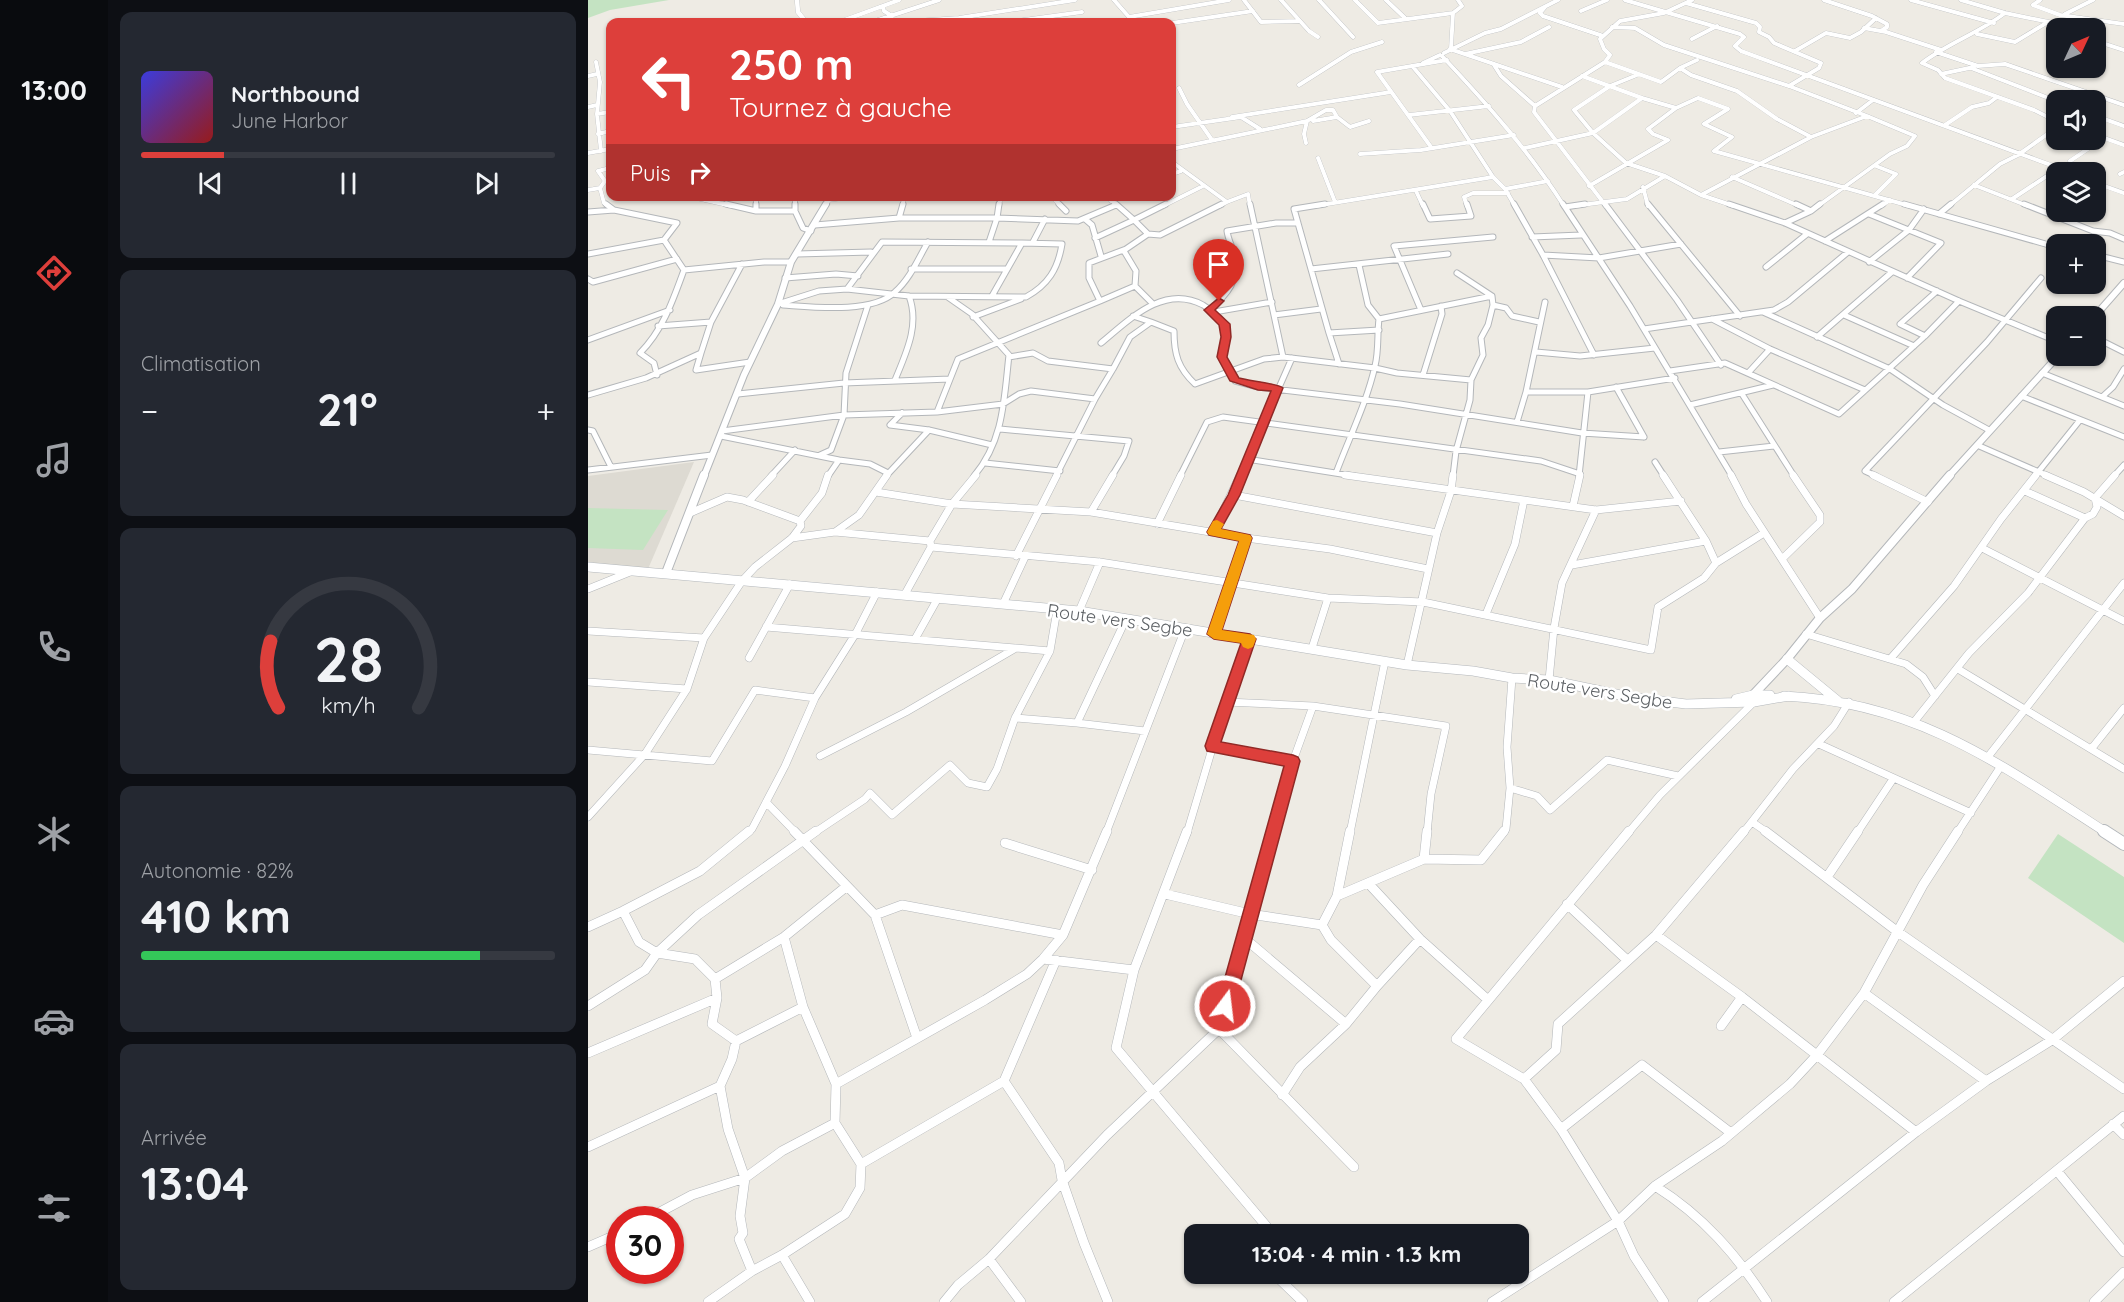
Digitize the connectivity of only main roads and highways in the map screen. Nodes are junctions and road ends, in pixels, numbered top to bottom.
1 (588, 567) edge
2 (1787, 659) road end
3 (1844, 701) junction
4 (2124, 844) edge

1 - 3 main road, Route vers Segbe
2 - 3 main road
3 - 4 main road, Route vers Segbe

